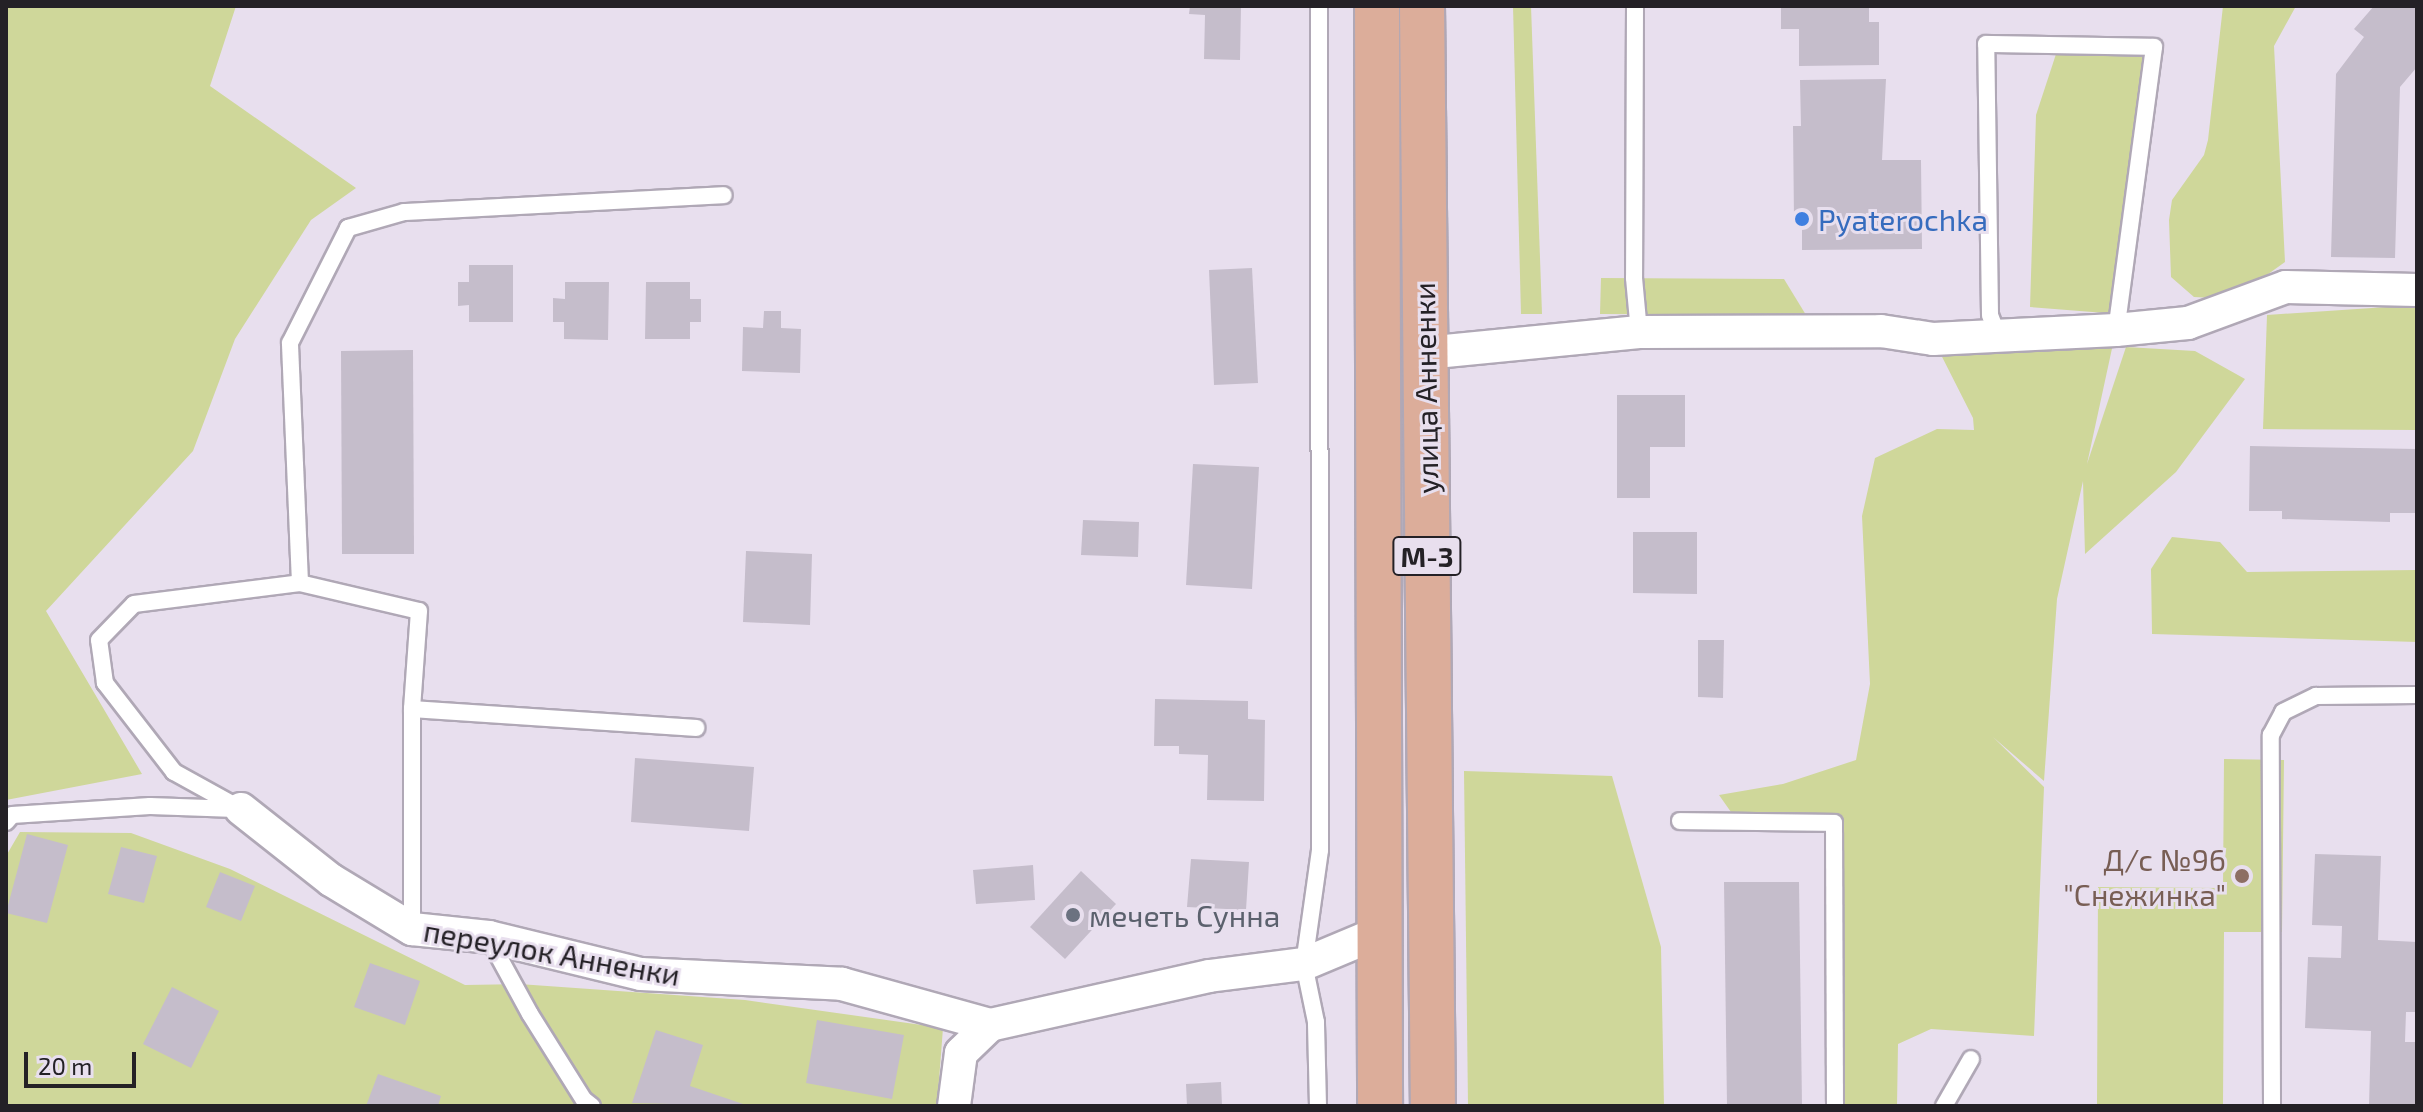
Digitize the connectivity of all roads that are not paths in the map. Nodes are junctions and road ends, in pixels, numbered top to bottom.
1 (1319, 6) edge
2 (1377, 6) edge
3 (1422, 6) edge
4 (1635, 6) edge
5 (724, 195) dead end
6 (2417, 290) edge
7 (2116, 330) junction
8 (1639, 332) junction
9 (1998, 336) junction
10 (1425, 353) junction
11 (300, 583) junction
12 (2417, 695) edge
13 (412, 709) junction
14 (696, 728) dead end
15 (241, 809) junction
16 (1680, 821) dead end
17 (6, 822) edge
18 (412, 929) junction
19 (1378, 933) junction
20 (489, 937) junction
21 (1304, 964) junction
22 (990, 1025) junction
23 (1971, 1059) dead end
24 (592, 1106) edge
25 (954, 1106) edge
26 (1318, 1106) edge
27 (1380, 1106) edge
28 (1433, 1106) edge
29 (1835, 1106) edge
30 (1944, 1106) edge
31 (2272, 1106) edge

1 - 21 lane
2 - 19 main road, улица Анненки / М-3
3 - 10 main road, улица Анненки / М-3
4 - 8 lane
5 - 11 lane
6 - 7 street
7 - 9 street
7 - 9 lane
8 - 9 street
8 - 10 street
10 - 28 main road, улица Анненки / М-3
11 - 13 lane
11 - 15 lane
12 - 31 lane
13 - 14 lane
13 - 18 lane
15 - 17 lane
15 - 18 street, переулок Анненки
16 - 29 lane
18 - 20 street, переулок Анненки
19 - 21 street, переулок Анненки
19 - 27 main road, улица Анненки / М-3
20 - 22 street, переулок Анненки
20 - 24 lane
21 - 22 street, переулок Анненки
21 - 26 lane
22 - 25 street
23 - 30 lane

